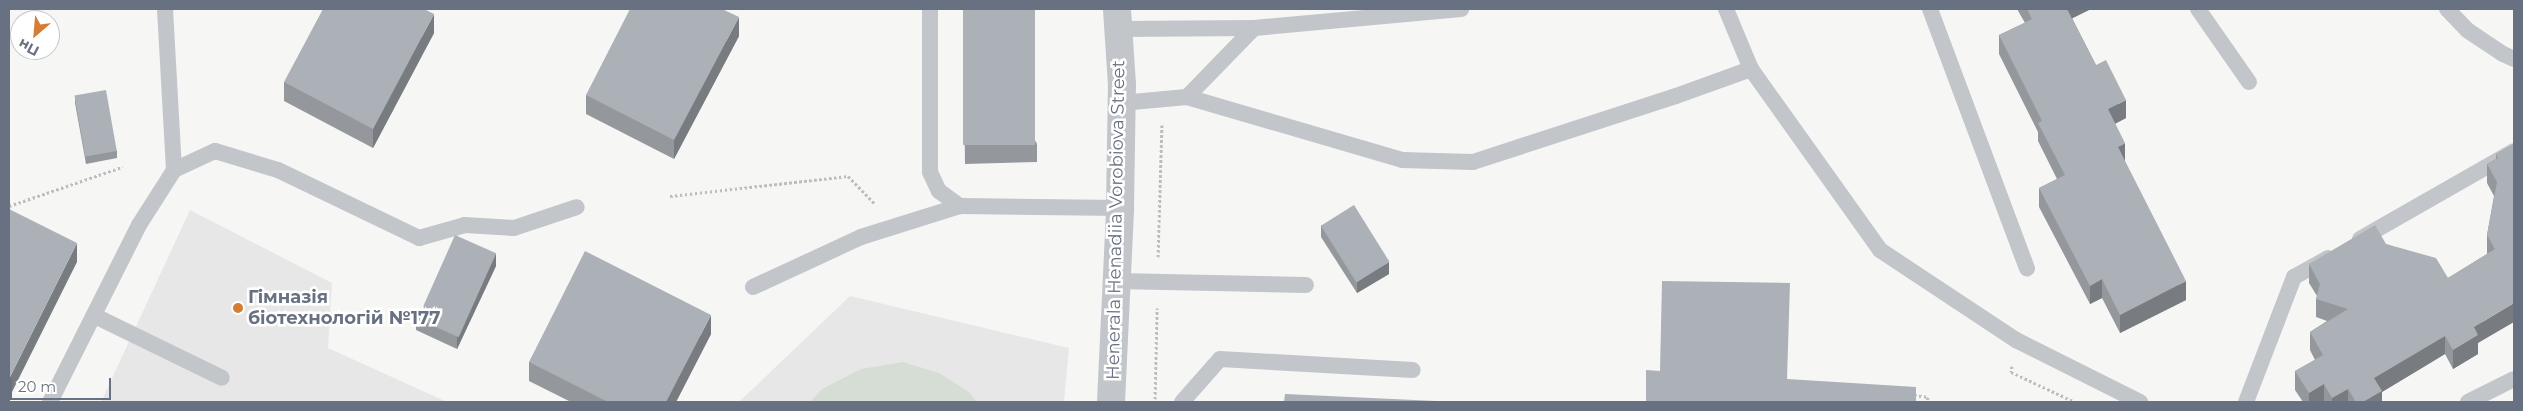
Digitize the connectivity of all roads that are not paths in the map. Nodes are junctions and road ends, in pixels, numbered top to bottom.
1 (165, 9) edge
2 (930, 9) edge
3 (1461, 9) edge
4 (1726, 9) edge
5 (1930, 9) edge
6 (2198, 9) edge
7 (2447, 9) edge
8 (1118, 19) edge
9 (1254, 28) junction
10 (2514, 59) edge
11 (1751, 69) junction
12 (2249, 82) dead end
13 (1187, 97) junction
14 (1121, 103) junction
15 (2514, 151) edge
16 (174, 170) junction
17 (960, 206) junction
18 (576, 207) dead end
19 (1120, 208) junction
20 (2027, 268) dead end
21 (1117, 281) junction
22 (1306, 284) dead end
23 (754, 287) dead end
24 (95, 316) junction
25 (1413, 370) dead end
26 (222, 378) dead end
27 (2514, 379) edge
28 (50, 402) edge
29 (1111, 402) edge
30 (1182, 402) edge
31 (2140, 402) edge
32 (2246, 402) edge
33 (2468, 402) edge

1 - 16 lane
2 - 17 lane
3 - 9 lane
4 - 11 lane
5 - 20 lane
6 - 12 lane
7 - 10 lane
8 - 9 lane
8 - 14 street, Henerala Henadiia Vorobiova Street
9 - 13 lane
11 - 13 lane
11 - 31 lane
13 - 14 lane
14 - 19 street, Henerala Henadiia Vorobiova Street
15 - 32 lane
16 - 18 lane
16 - 24 lane
17 - 19 lane
17 - 23 lane
19 - 21 street, Henerala Henadiia Vorobiova Street
21 - 22 lane
21 - 29 street, Henerala Henadiia Vorobiova Street
24 - 26 lane
24 - 28 lane
25 - 30 lane
27 - 33 lane

